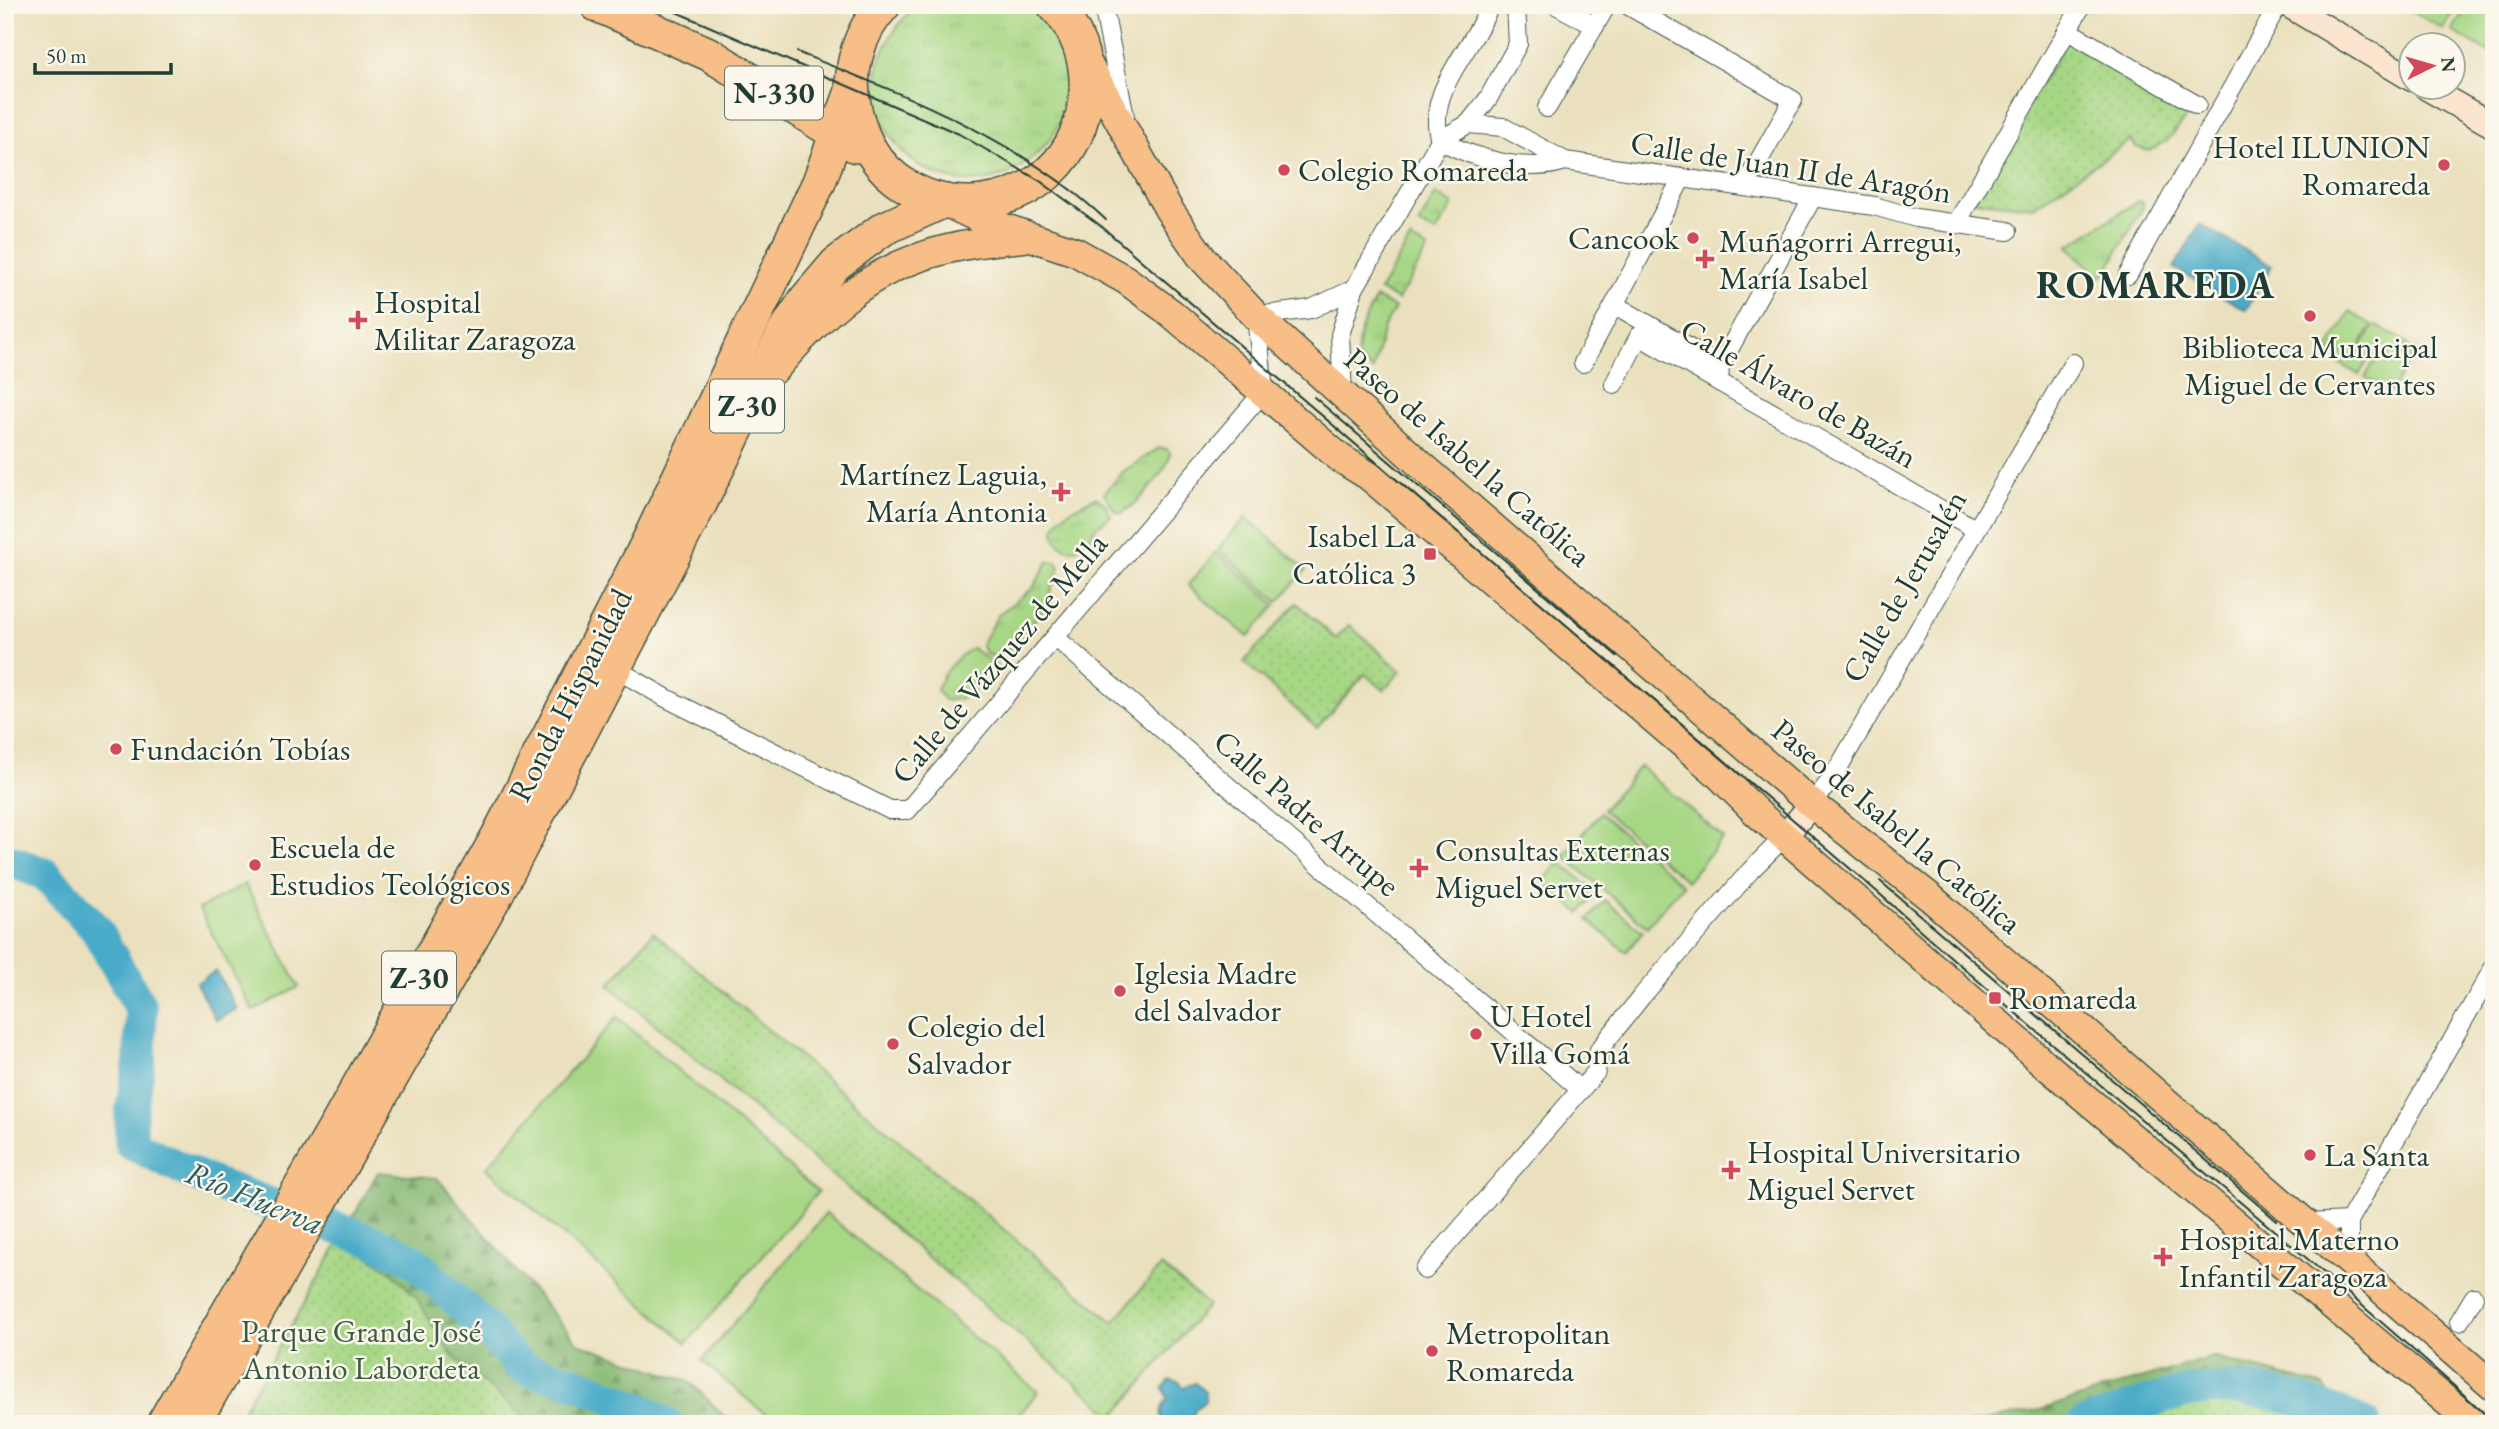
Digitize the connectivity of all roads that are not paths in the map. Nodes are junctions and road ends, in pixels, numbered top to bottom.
1 (597, 5) edge
2 (1103, 5) edge
3 (1490, 5) edge
4 (1516, 5) edge
5 (1556, 5) edge
6 (1607, 5) edge
7 (1627, 5) edge
8 (2082, 5) edge
9 (2278, 5) edge
10 (2288, 5) edge
11 (879, 9) edge
12 (1595, 26) junction
13 (2068, 31) junction
14 (1081, 47) edge
15 (2398, 71) edge
16 (852, 91) junction
17 (1488, 99) junction
18 (2452, 102) edge
19 (2197, 105) dead end
20 (1547, 108) dead end
21 (1468, 124) junction
22 (2494, 126) edge
23 (1503, 127) junction
24 (838, 134) junction
25 (1440, 140) junction
26 (1565, 161) junction
27 (881, 163) junction
28 (1682, 178) junction
29 (1744, 187) junction
30 (1813, 197) junction
31 (944, 201) junction
32 (1956, 224) junction
33 (2008, 232) dead end
34 (1031, 237) junction
35 (2127, 275) dead end
36 (1354, 289) junction
37 (1615, 305) junction
38 (1256, 316) junction
39 (1583, 363) dead end
40 (2073, 363) dead end
41 (1719, 374) junction
42 (1614, 384) dead end
43 (1264, 391) junction
44 (752, 394) junction
45 (1343, 395) junction
46 (1976, 529) junction
47 (1056, 638) junction
48 (616, 669) junction
49 (1812, 804) junction
50 (1784, 837) junction
51 (2494, 967) edge
52 (1581, 1090) junction
53 (351, 1126) junction
54 (2349, 1221) junction
55 (2307, 1223) junction
56 (2354, 1268) junction
57 (1425, 1270) dead end
58 (2474, 1297) dead end
59 (2459, 1322) dead end
60 (215, 1359) junction
61 (2494, 1387) edge
62 (163, 1424) edge
63 (192, 1424) edge
64 (2474, 1424) edge

1 - 24 highway, N-330
2 - 14 street
3 - 25 street
4 - 17 street
5 - 12 street
6 - 12 street
7 - 29 street
8 - 13 street
9 - 35 street
10 - 15 street
11 - 16 highway
12 - 20 street
13 - 19 street
13 - 32 street
14 - 31 highway
14 - 38 main road, Paseo de Isabel la Católica
16 - 24 highway, Ronda Hispanidad / Z-30
16 - 27 highway
17 - 21 street
17 - 23 street
18 - 22 street
21 - 23 street, Calle de Juan II de Aragón
21 - 25 street
23 - 26 street, Calle de Juan II de Aragón
24 - 27 highway
24 - 53 highway, Ronda Hispanidad / Z-30
25 - 26 street, Calle de Juan II de Aragón
25 - 36 street
26 - 28 street, Calle de Juan II de Aragón
27 - 31 highway
28 - 29 street, Calle de Juan II de Aragón
28 - 37 street
29 - 30 street, Calle de Juan II de Aragón
30 - 32 street, Calle de Juan II de Aragón
30 - 41 street
31 - 34 main road
31 - 44 highway, Ronda Hispanidad / Z-30
32 - 33 street, Calle de Juan II de Aragón
34 - 43 main road
34 - 44 main road
36 - 38 street
36 - 45 street
37 - 39 street
37 - 41 street
38 - 43 street
38 - 45 main road, Paseo de Isabel la Católica
40 - 46 street, Calle de Jerusalén
41 - 42 street, Calle Álvaro de Bazán
41 - 46 street, Calle Álvaro de Bazán
43 - 47 street, Calle de Vázquez de Mella
43 - 50 main road
44 - 48 highway, Ronda Hispanidad / Z-30
45 - 49 main road, Paseo de Isabel la Católica
46 - 49 street, Calle de Jerusalén
47 - 48 street, Calle de Vázquez de Mella
47 - 52 street, Calle Padre Arrupe
48 - 53 highway, Ronda Hispanidad / Z-30
49 - 50 street, Calle de Jerusalén
49 - 55 main road, Paseo de Isabel la Católica
50 - 52 street
50 - 64 main road
51 - 54 street
52 - 57 street
53 - 60 highway, Ronda Hispanidad / Z-30
54 - 55 street
54 - 56 street
55 - 56 main road, Paseo de Isabel la Católica
56 - 61 main road, Paseo de Isabel la Católica
58 - 59 street
60 - 62 highway, Ronda Hispanidad / Z-30
60 - 63 highway, Ronda Hispanidad / Z-30

